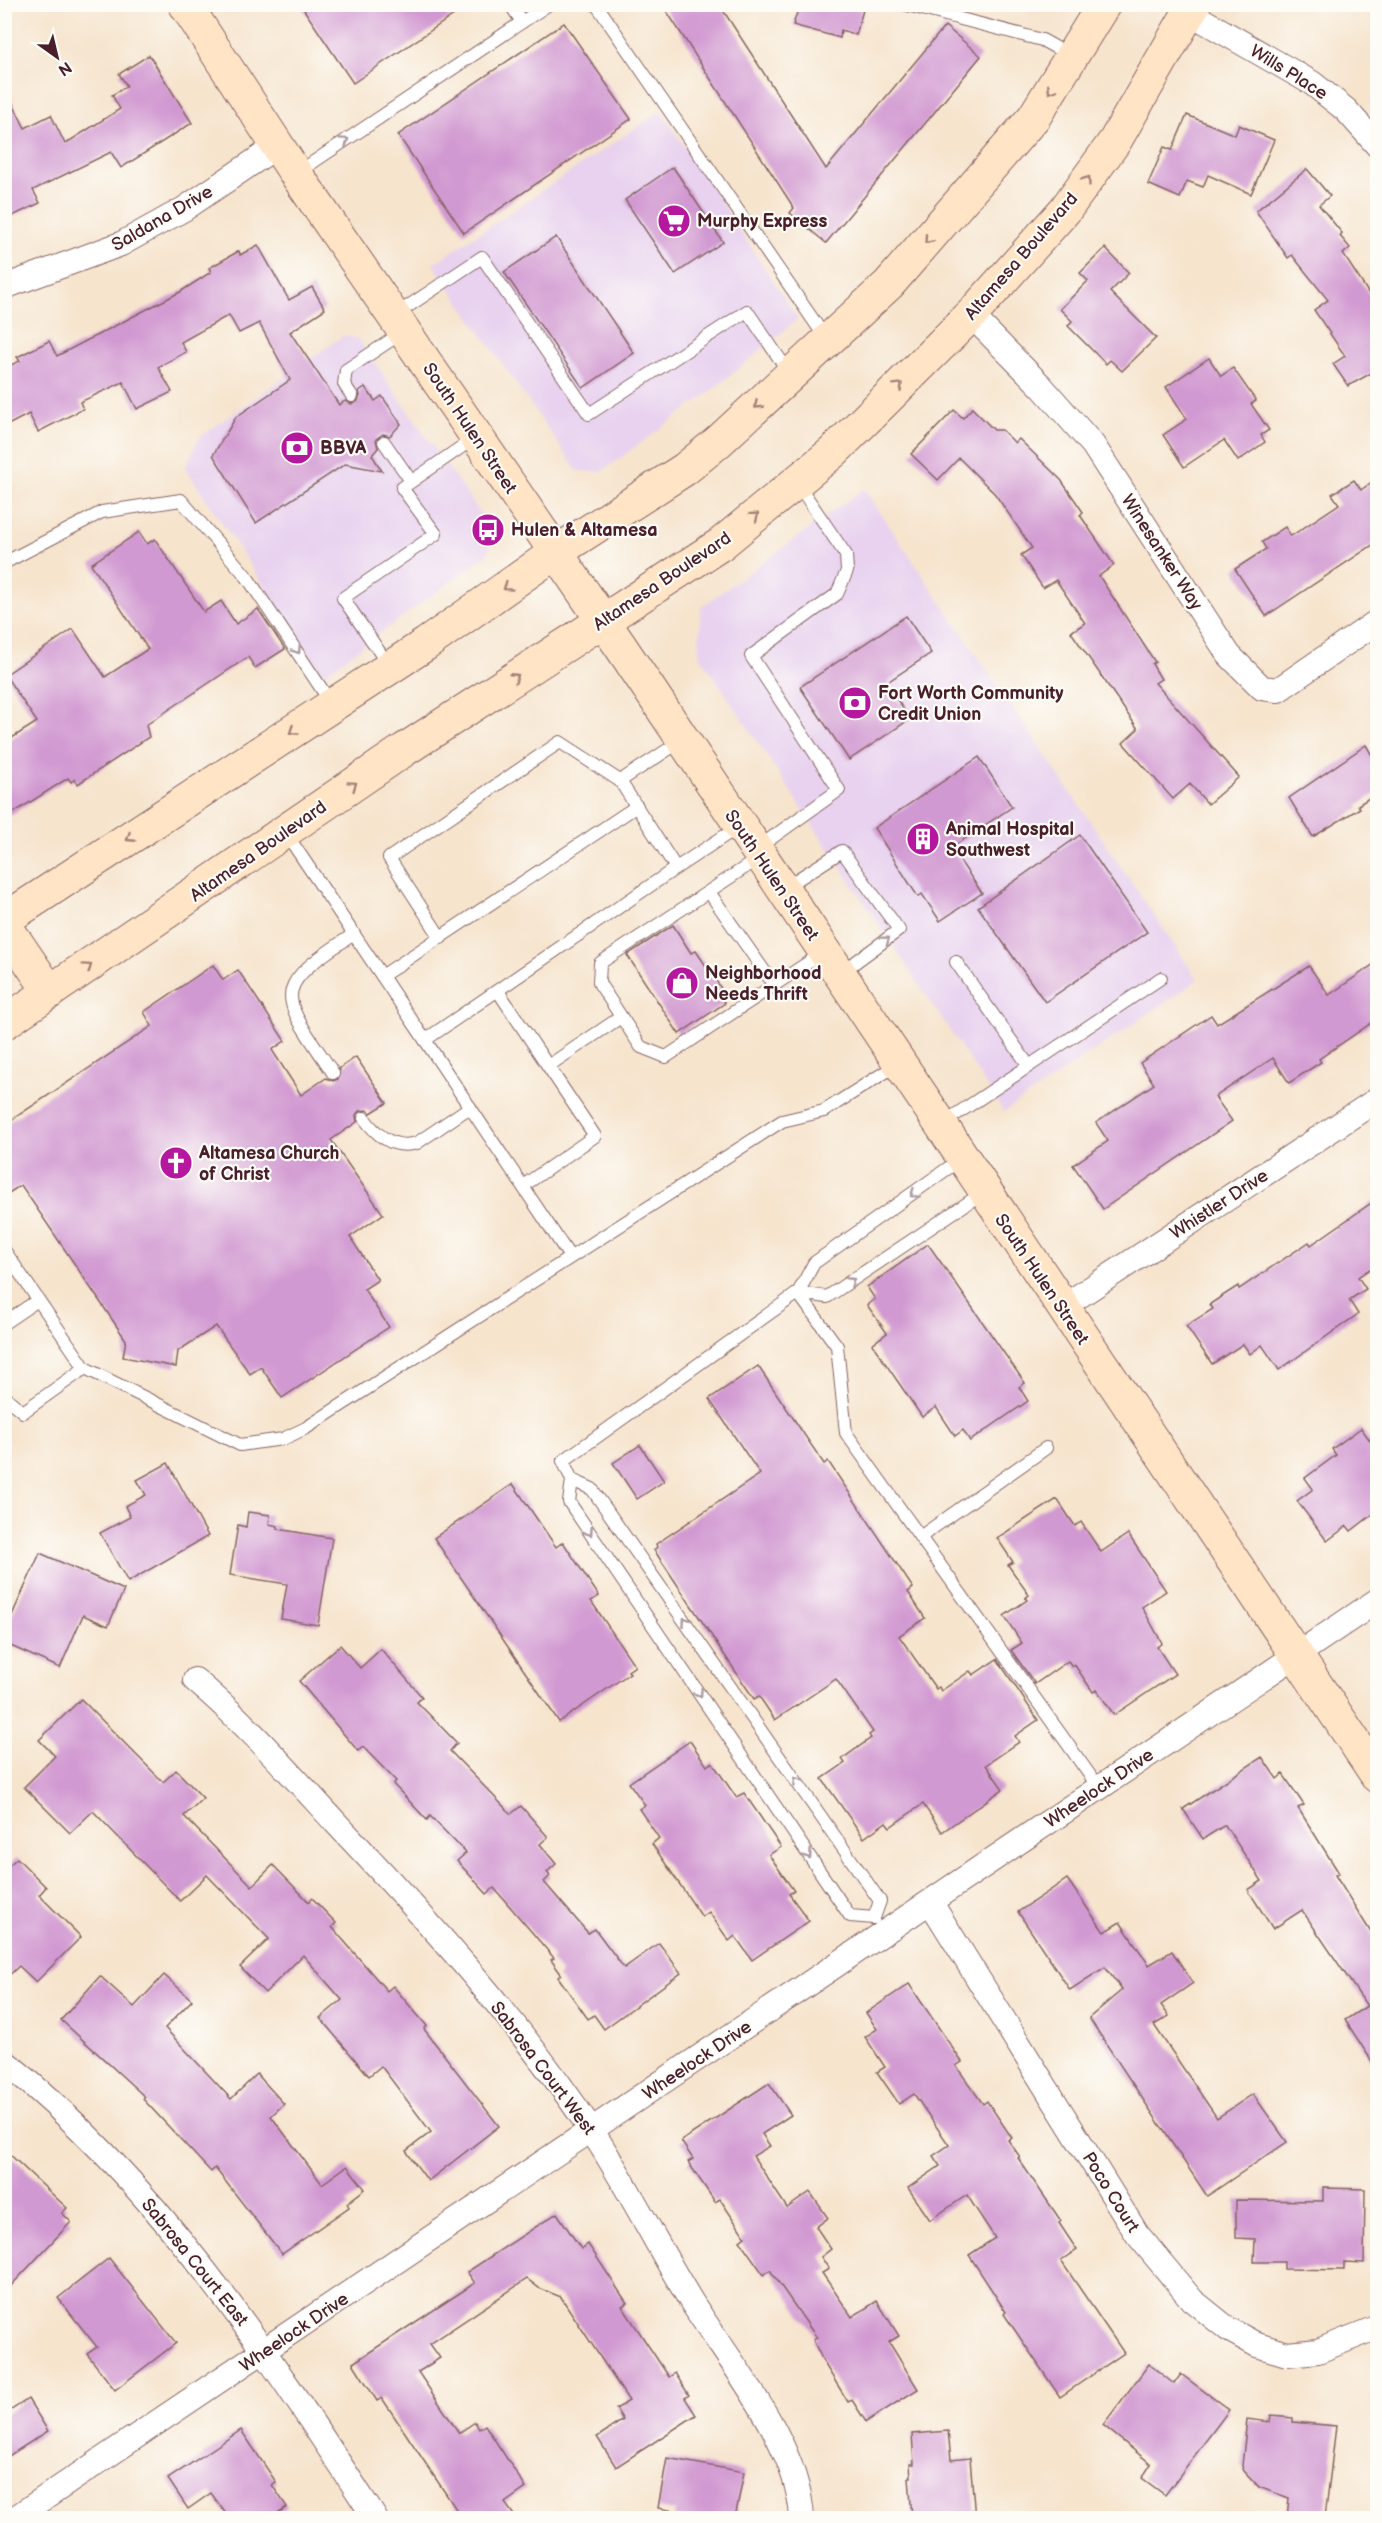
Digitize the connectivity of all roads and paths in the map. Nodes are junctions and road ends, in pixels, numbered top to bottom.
1 (185, 4) edge
2 (510, 4) edge
3 (549, 4) edge
4 (596, 4) edge
5 (903, 4) edge
6 (1104, 4) edge
7 (1192, 9) edge
8 (522, 22) junction
9 (1072, 57) junction
10 (277, 146) junction
11 (1377, 146) edge
12 (296, 174) junction
13 (4, 287) edge
14 (971, 315) junction
15 (399, 324) junction
16 (828, 341) junction
17 (790, 375) junction
18 (352, 396) dead end
19 (476, 437) junction
20 (384, 442) dead end
21 (411, 481) junction
22 (796, 482) junction
23 (555, 553) junction
24 (4, 563) edge
25 (603, 621) junction
26 (1377, 621) edge
27 (390, 667) junction
28 (332, 705) junction
29 (682, 740) junction
30 (620, 781) junction
31 (637, 806) junction
32 (285, 832) junction
33 (752, 844) junction
34 (676, 868) junction
35 (781, 889) junction
36 (709, 892) junction
37 (4, 922) edge
38 (354, 934) junction
39 (441, 938) junction
40 (956, 962) dead end
41 (831, 964) junction
42 (382, 976) junction
43 (1161, 978) dead end
44 (774, 985) junction
45 (498, 991) junction
46 (50, 992) junction
47 (621, 1017) junction
48 (4, 1023) edge
49 (425, 1040) junction
50 (898, 1064) junction
51 (1029, 1065) junction
52 (548, 1066) junction
53 (333, 1073) dead end
54 (1377, 1099) edge
55 (470, 1107) junction
56 (364, 1118) dead end
57 (939, 1125) junction
58 (961, 1159) junction
59 (523, 1186) junction
60 (984, 1192) junction
61 (4, 1250) edge
62 (570, 1257) junction
63 (798, 1293) junction
64 (38, 1300) junction
65 (1061, 1308) junction
66 (4, 1323) edge
67 (85, 1368) junction
68 (4, 1396) edge
69 (1046, 1448) dead end
70 (572, 1480) junction
71 (920, 1537) junction
72 (1377, 1600) edge
73 (1295, 1653) junction
74 (195, 1680) dead end
75 (1377, 1777) edge
76 (1099, 1788) junction
77 (931, 1903) junction
78 (879, 1926) junction
79 (4, 2061) edge
80 (592, 2130) junction
81 (1377, 2327) edge
82 (266, 2352) junction
83 (15, 2518) edge
84 (375, 2518) edge
85 (801, 2518) edge

1 - 10 main road, South Hulen Street
2 - 8 lane
3 - 8 lane
4 - 16 lane
5 - 9 lane
6 - 9 main road
7 - 11 street, Wills Place
14 -> 7 main road, Altamesa Boulevard
12 -> 8 lane
9 -> 16 main road
10 - 12 main road, South Hulen Street
10 - 13 street, Saldana Drive
12 - 15 main road, South Hulen Street
22 -> 14 main road, Altamesa Boulevard
14 - 26 street, Winesanker Way
15 - 17 lane
15 - 18 lane
15 - 19 main road, South Hulen Street
16 - 17 main road
17 -> 23 main road
19 - 21 lane
19 - 23 main road, South Hulen Street
20 - 21 lane
21 - 27 lane
25 -> 22 main road, Altamesa Boulevard
22 - 33 lane
23 - 25 main road, South Hulen Street
23 -> 27 main road
24 -> 28 lane
25 - 29 main road, South Hulen Street
32 -> 25 main road, Altamesa Boulevard
27 - 28 main road
28 -> 37 main road
29 - 30 lane
29 - 33 main road, South Hulen Street
30 - 31 lane
30 - 39 lane
31 - 34 lane
31 - 39 lane
32 - 38 lane
46 -> 32 main road, Altamesa Boulevard
33 - 34 lane
33 - 35 main road, South Hulen Street
33 - 36 lane
34 - 45 lane
35 - 41 main road, South Hulen Street
41 -> 35 lane
36 - 44 lane
36 - 47 lane
37 - 46 main road
38 - 42 lane
38 - 53 lane
39 - 42 lane
40 - 51 lane
41 - 44 lane
41 - 50 main road, South Hulen Street
42 - 49 lane
43 - 51 lane
44 - 47 lane
45 - 49 lane
45 - 52 lane
46 - 48 main road, Altamesa Boulevard
47 - 52 lane
49 - 55 lane
50 - 57 main road, South Hulen Street
50 - 62 lane
51 - 57 lane
52 - 59 lane
54 - 65 street, Whistler Drive
55 - 56 lane
55 - 59 lane
57 - 58 main road, South Hulen Street
58 - 60 main road, South Hulen Street
58 -> 63 lane
59 - 62 lane
63 -> 60 lane
60 - 65 main road, South Hulen Street
61 - 64 lane
62 - 67 lane
63 - 70 lane
63 - 71 lane
64 - 66 lane
64 - 67 lane
65 - 73 main road, South Hulen Street
67 - 68 lane
69 - 71 lane
78 -> 70 lane
70 -> 78 lane
71 - 76 lane
72 - 73 street, Wheelock Drive
73 - 75 main road, South Hulen Street
73 - 76 street, Wheelock Drive
74 - 80 street, Sabrosa Court West
76 - 77 street, Wheelock Drive
77 - 78 street, Wheelock Drive
77 - 81 street, Poco Court
78 - 80 street, Wheelock Drive
79 - 82 street, Sabrosa Court East
80 - 82 street, Wheelock Drive
80 - 85 street, Sabrosa Court West
82 - 83 street, Wheelock Drive
82 - 84 street, Sabrosa Court East

